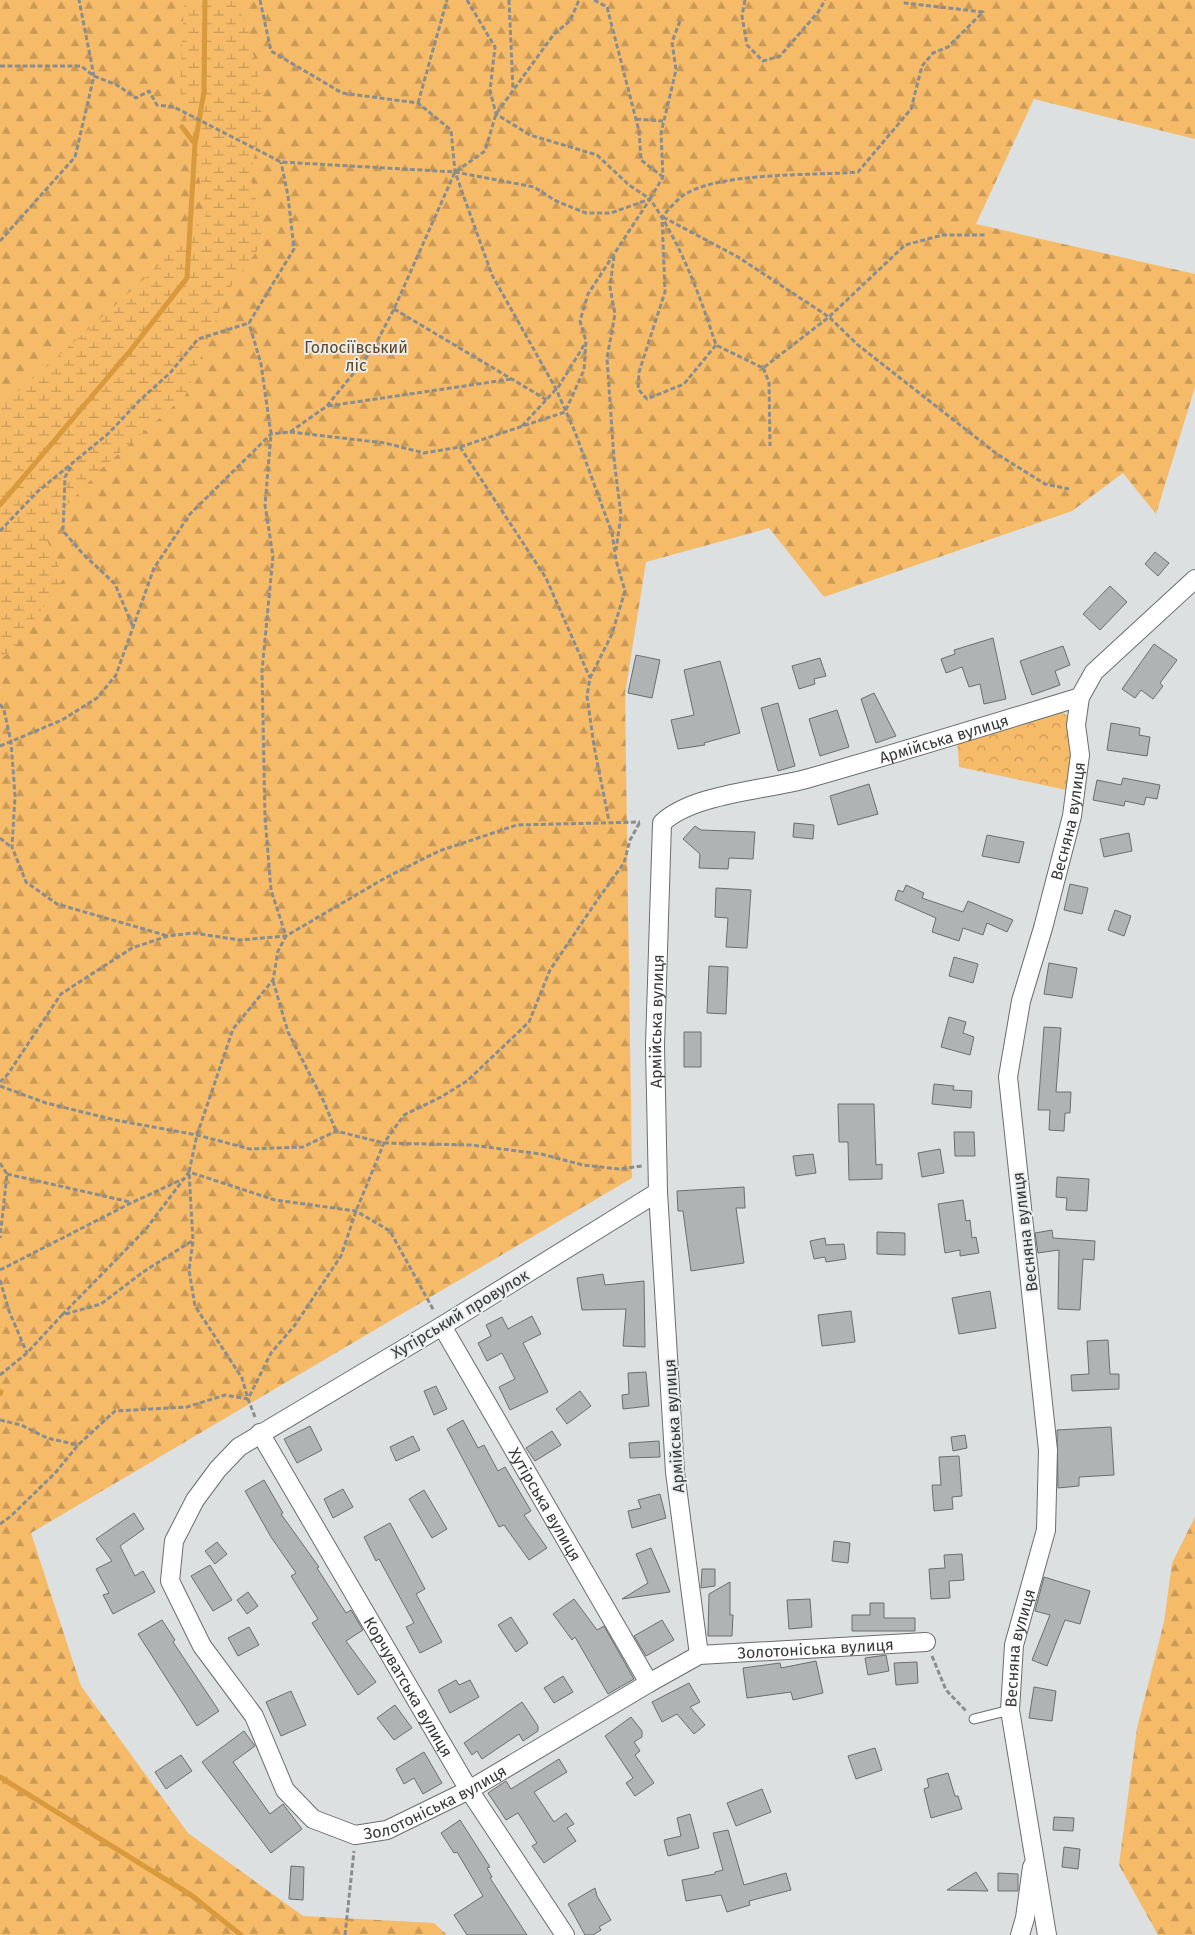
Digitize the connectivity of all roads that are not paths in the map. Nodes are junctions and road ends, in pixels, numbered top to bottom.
1 (1195, 579) edge
2 (1080, 697) junction
3 (658, 1192) junction
4 (442, 1326) junction
5 (260, 1433) junction
6 (926, 1642) road end
7 (699, 1655) junction
8 (649, 1683) junction
9 (1010, 1710) junction
10 (974, 1719) road end
11 (469, 1790) junction
12 (1033, 1856) junction
13 (565, 1935) edge
14 (1020, 1935) edge
15 (1048, 1935) edge

1 - 2 street, Весняна вулиця
2 - 3 street, Армійська вулиця
2 - 9 street, Весняна вулиця
3 - 4 street, Хутірський провулок
3 - 7 street, Армійська вулиця
4 - 5 street, Хутірський провулок
4 - 8 street, Хутірська вулиця
5 - 11 street, Корчуватська вулиця
5 - 11 street, Золотоніська вулиця
6 - 7 street, Золотоніська вулиця
7 - 8 street, Золотоніська вулиця
8 - 11 street, Золотоніська вулиця
9 - 10 lane
9 - 12 street, Весняна вулиця
11 - 13 street, Корчуватська вулиця
12 - 14 street
12 - 15 street, Весняна вулиця

